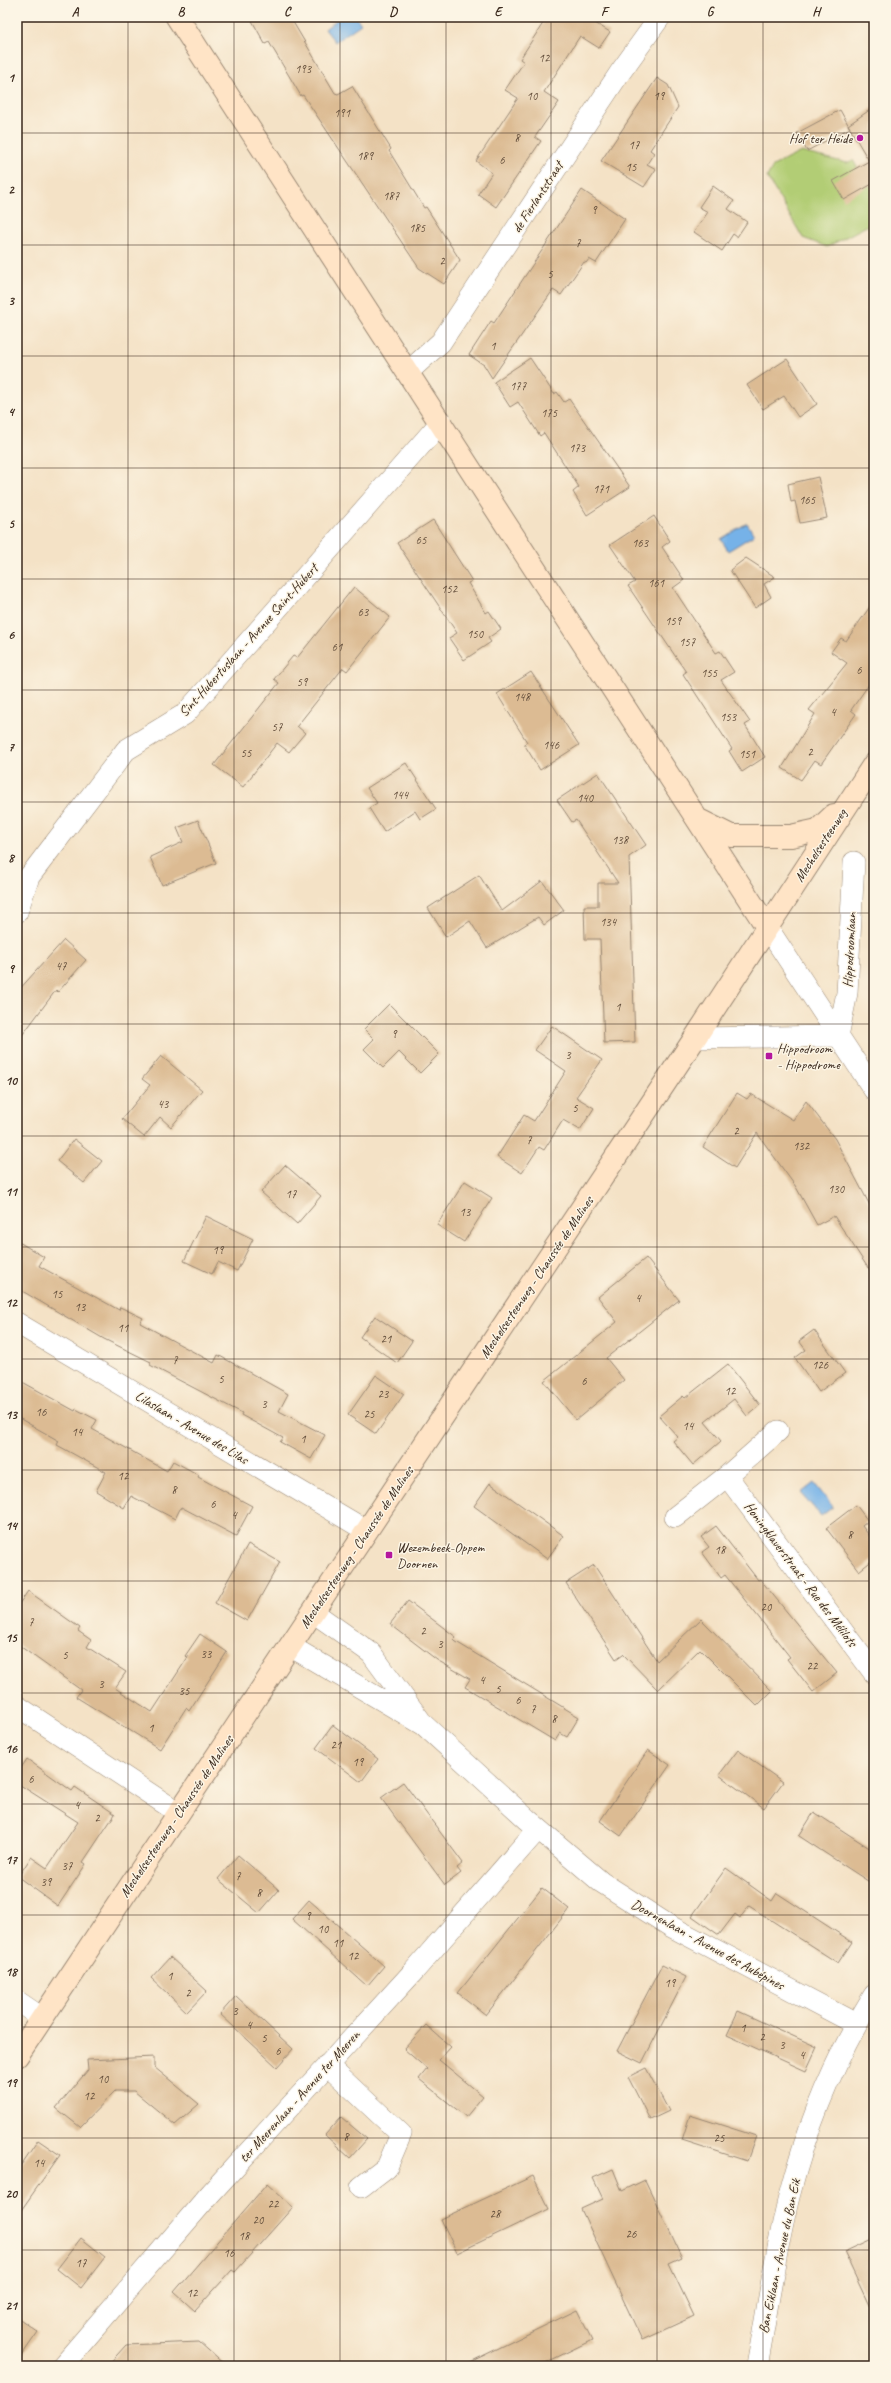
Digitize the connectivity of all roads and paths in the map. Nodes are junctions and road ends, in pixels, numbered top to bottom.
1 (177, 17) edge
2 (660, 17) edge
3 (408, 372) junction
4 (441, 422) junction
5 (874, 764) edge
6 (856, 792) junction
7 (699, 819) junction
8 (854, 862) dead end
9 (17, 912) edge
10 (768, 927) junction
11 (838, 1036) junction
12 (695, 1038) junction
13 (874, 1090) edge
14 (17, 1323) edge
15 (778, 1431) dead end
16 (728, 1476) junction
17 (675, 1517) dead end
18 (367, 1531) junction
19 (313, 1612) junction
20 (290, 1646) junction
21 (874, 1673) edge
22 (17, 1706) edge
23 (424, 1725) junction
24 (179, 1813) junction
25 (538, 1829) junction
26 (874, 1995) edge
27 (17, 2001) edge
28 (42, 2018) junction
29 (856, 2024) junction
30 (17, 2056) edge
31 (327, 2065) junction
32 (361, 2187) dead end
33 (62, 2366) edge
34 (757, 2366) edge

1 - 3 main road
2 - 3 street, de Fierlantstraat
3 - 4 main road
4 - 7 main road
4 - 9 street, Sint-Hubertuslaan - Avenue Saint-Hubert
5 - 6 main road, Mechelsesteenweg
6 - 7 main road
6 - 10 main road, Mechelsesteenweg
7 - 10 main road
8 - 11 street, Hippodroomlaan
10 - 11 street
10 - 12 main road, Mechelsesteenweg - Chaussée de Malines
11 - 12 street
11 - 13 street
12 - 18 main road, Mechelsesteenweg - Chaussée de Malines
14 - 18 street, Lilaslaan - Avenue des Lilas
15 - 16 street
16 - 17 street
16 - 21 street, Honingklaverstraat - Rue des Mélilots
18 - 19 main road, Mechelsesteenweg - Chaussée de Malines
19 - 20 main road, Mechelsesteenweg - Chaussée de Malines
19 - 23 street, Doornenlaan - Avenue des Aubépines
20 - 23 street, Doornenlaan - Avenue des Aubépines
20 - 24 main road, Mechelsesteenweg - Chaussée de Malines
22 - 24 street
23 - 25 street, Doornenlaan - Avenue des Aubépines
24 - 28 main road, Mechelsesteenweg - Chaussée de Malines
25 - 29 street, Doornenlaan - Avenue des Aubépines
25 - 31 street, ter Meerenlaan - Avenue ter Meeren
26 - 29 street, Ban Eiklaan - Avenue du Ban Eik
27 - 28 street
28 - 30 main road, Mechelsesteenweg - Chaussée de Malines
29 - 34 street, Ban Eiklaan - Avenue du Ban Eik
31 - 32 street
31 - 33 street, ter Meerenlaan - Avenue ter Meeren

